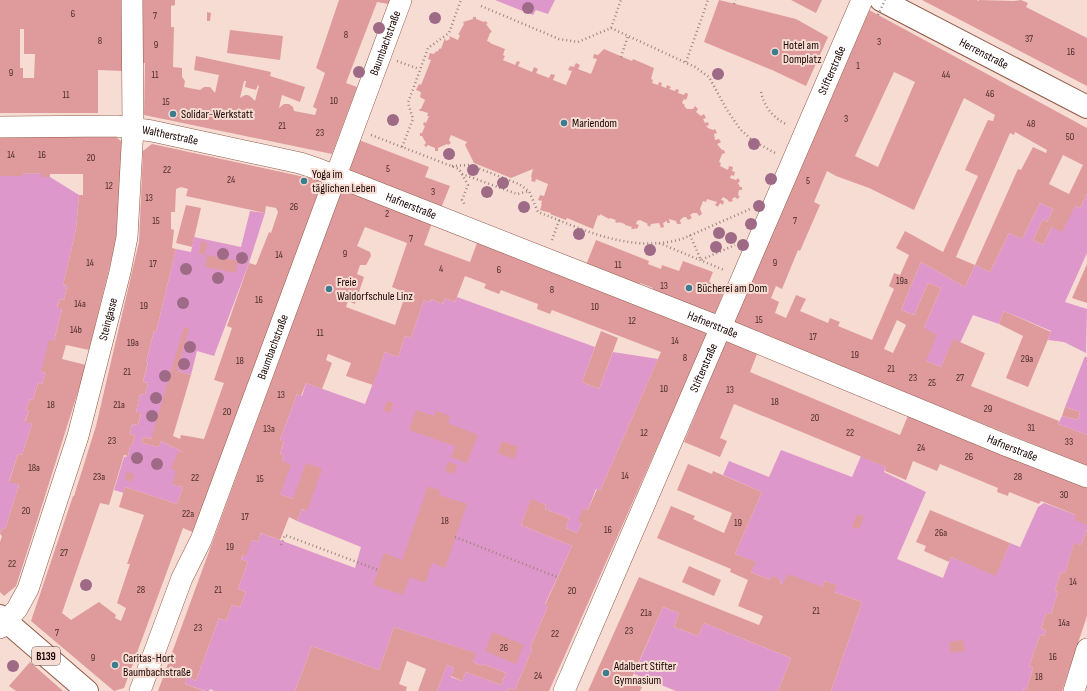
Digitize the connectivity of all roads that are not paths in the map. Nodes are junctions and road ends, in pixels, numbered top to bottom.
1 (132, 0) edge
2 (401, 0) edge
3 (862, 0) edge
4 (880, 8) edge
5 (1087, 107) edge
6 (0, 127) edge
7 (133, 128) junction
8 (336, 176) junction
9 (720, 328) junction
10 (1087, 477) edge
11 (2, 622) edge
12 (1087, 649) edge
13 (87, 691) edge
14 (140, 691) edge
15 (564, 691) edge
16 (1074, 691) edge

1 - 7 street, Steingasse
2 - 8 street, Baumbachstraße
3 - 9 street, Stifterstraße
4 - 5 street, Herrenstraße
6 - 7 street, Waltherstraße
7 - 8 street, Waltherstraße
7 - 11 street, Steingasse
8 - 9 street, Hafnerstraße
8 - 14 street, Baumbachstraße
9 - 10 street, Hafnerstraße
9 - 15 street, Stifterstraße
11 - 13 street, B139
12 - 16 street

